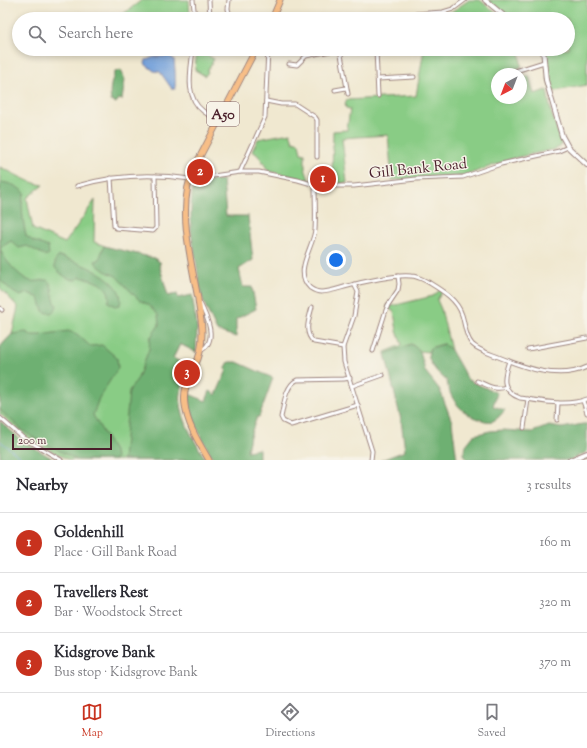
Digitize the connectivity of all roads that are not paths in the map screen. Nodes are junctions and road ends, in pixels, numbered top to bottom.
1 (192, 0) edge
2 (209, 0) edge
3 (229, 0) edge
4 (280, 0) edge
5 (465, 0) edge
6 (485, 0) edge
7 (194, 12) edge
8 (210, 12) edge
9 (229, 12) edge
10 (275, 12) edge
11 (443, 12) edge
12 (500, 12) edge
13 (193, 56) edge
14 (252, 56) edge
15 (268, 56) edge
16 (306, 56) edge
17 (341, 56) edge
18 (376, 56) edge
19 (544, 56) edge
20 (544, 62) junction
21 (289, 64) dead end
22 (525, 68) edge
23 (414, 77) dead end
24 (378, 79) junction
25 (346, 88) junction
26 (335, 90) dead end
27 (348, 94) dead end
28 (378, 96) dead end
29 (266, 100) junction
30 (220, 121) junction
31 (568, 147) junction
32 (317, 157) dead end
33 (587, 165) edge
34 (240, 172) junction
35 (155, 176) junction
36 (111, 178) junction
37 (190, 178) junction
38 (315, 185) junction
39 (77, 186) dead end
40 (398, 276) junction
41 (354, 284) junction
42 (198, 300) junction
43 (312, 307) dead end
44 (587, 338) edge
45 (343, 347) junction
46 (528, 349) dead end
47 (200, 351) junction
48 (373, 351) dead end
49 (509, 361) junction
50 (587, 367) edge
51 (383, 375) dead end
52 (350, 378) junction
53 (477, 381) dead end
54 (352, 386) junction
55 (506, 387) junction
56 (528, 399) junction
57 (585, 400) edge
58 (558, 403) junction
59 (358, 405) junction
60 (587, 412) edge
61 (0, 418) edge
62 (557, 420) dead end
63 (524, 428) dead end
64 (587, 453) edge
65 (61, 460) edge
66 (209, 460) edge
67 (371, 460) edge
68 (570, 460) edge

1 - 7 street
2 - 8 street
3 - 9 street
4 - 10 main road
5 - 11 street
6 - 12 street
13 - 30 street
14 - 30 main road, A50
15 - 29 street
16 - 21 street
17 - 25 street
18 - 24 street
19 - 20 street
20 - 22 street
20 - 31 street
23 - 24 street
24 - 28 street
25 - 26 street
25 - 27 street
29 - 32 street
29 - 34 street
30 - 37 main road, A50
31 - 33 street
31 - 38 street, Gill Bank Road
34 - 37 street, Gill Bank Road
34 - 38 street, Gill Bank Road
35 - 36 street, Gill Bank Road
35 - 36 street
35 - 37 street, Gill Bank Road
36 - 39 street, Gill Bank Road
37 - 42 main road, A50
38 - 41 street
40 - 41 street
40 - 48 street
40 - 49 street
41 - 45 street
42 - 47 main road, A50
42 - 47 street
43 - 45 street
44 - 46 street
45 - 52 street
47 - 66 main road, A50
49 - 50 street
49 - 55 street
51 - 54 street
52 - 54 street
52 - 59 street
53 - 55 street
54 - 59 street
55 - 56 street
56 - 58 street
56 - 63 street
57 - 58 street
57 - 60 street
58 - 62 street
59 - 67 street
61 - 65 street
64 - 68 street

